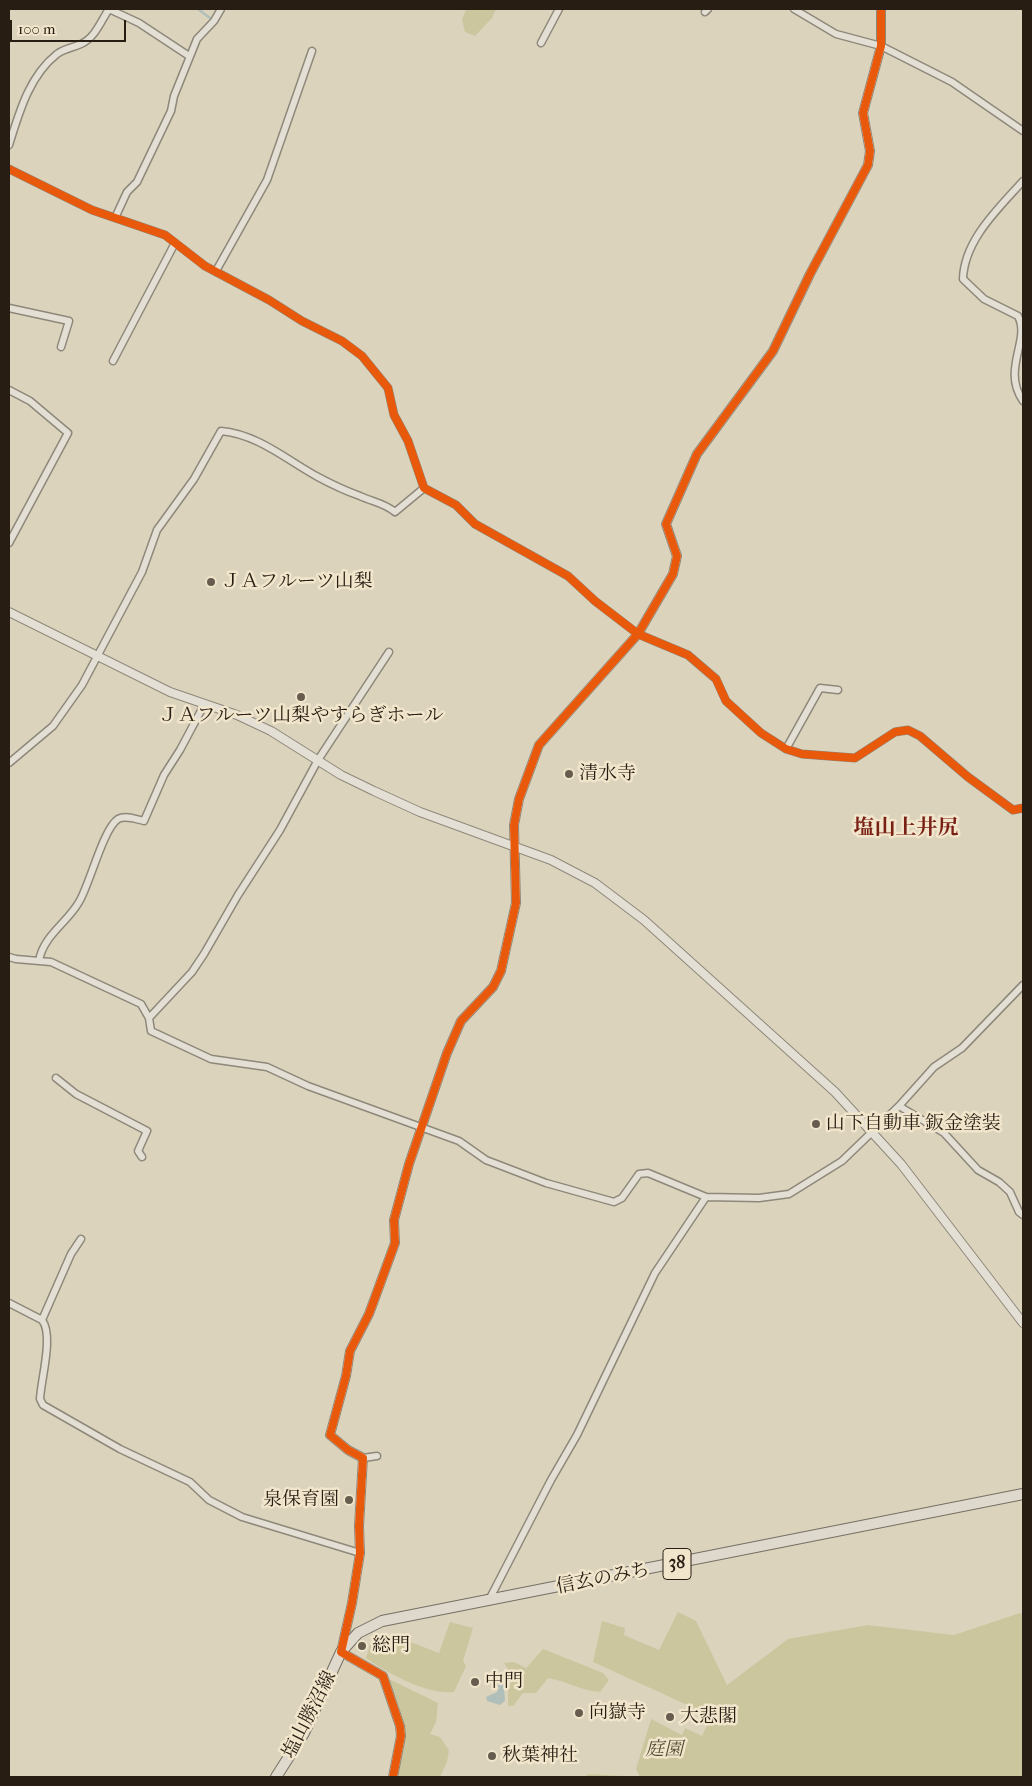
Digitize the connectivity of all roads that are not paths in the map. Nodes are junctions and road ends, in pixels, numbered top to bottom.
1 (109, 9) edge
2 (221, 9) edge
3 (559, 9) edge
4 (794, 9) edge
5 (881, 9) edge
6 (541, 43) dead end
7 (881, 46) junction
8 (312, 51) dead end
9 (189, 56) junction
10 (1023, 131) edge
11 (9, 145) edge
12 (9, 169) edge
13 (1023, 181) edge
14 (115, 218) junction
15 (175, 242) junction
16 (216, 271) junction
17 (9, 308) edge
18 (61, 347) dead end
19 (113, 361) dead end
20 (9, 390) edge
21 (1023, 401) edge
22 (424, 488) junction
23 (9, 543) edge
24 (9, 612) edge
25 (638, 634) junction
26 (389, 652) dead end
27 (97, 656) junction
28 (838, 690) dead end
29 (204, 705) junction
30 (786, 750) junction
31 (318, 760) junction
32 (9, 763) edge
33 (1023, 808) edge
34 (514, 846) junction
35 (9, 957) edge
36 (38, 961) junction
37 (1023, 985) edge
38 (149, 1018) junction
39 (56, 1078) dead end
40 (899, 1106) junction
41 (420, 1128) junction
42 (872, 1130) junction
43 (142, 1157) dead end
44 (706, 1197) junction
45 (1023, 1215) edge
46 (81, 1239) dead end
47 (9, 1303) edge
48 (42, 1320) junction
49 (1023, 1323) edge
50 (377, 1456) dead end
51 (363, 1458) junction
52 (1023, 1494) edge
53 (360, 1553) junction
54 (488, 1601) junction
55 (341, 1652) junction
56 (276, 1777) edge
57 (392, 1777) edge

1 - 9 street
1 - 11 street
2 - 9 street
3 - 6 street
4 - 7 street
5 - 7 street
7 - 10 street
7 - 25 street
8 - 16 street
9 - 14 street
12 - 14 street
13 - 21 street
14 - 15 street
15 - 16 street
15 - 19 street
16 - 22 street
17 - 18 street
20 - 23 street
22 - 25 street
22 - 27 street
24 - 27 street
25 - 30 street
25 - 34 street
26 - 31 street
27 - 29 street
27 - 32 street
28 - 30 street
29 - 31 street
29 - 36 street
30 - 33 street
31 - 34 street
31 - 38 street
34 - 41 street
34 - 42 street
35 - 36 street
36 - 38 street
37 - 40 street
38 - 41 street
39 - 43 street
40 - 42 street
40 - 45 street
41 - 44 street
41 - 51 street
42 - 44 street
42 - 49 street
44 - 54 street
46 - 48 street
47 - 48 street
48 - 53 street
50 - 51 street
51 - 53 street
52 - 54 main road, 信玄のみち / 38
53 - 55 street
54 - 55 main road, 信玄のみち / 38
55 - 56 main road, 塩山勝沼線 / 38
55 - 57 street

